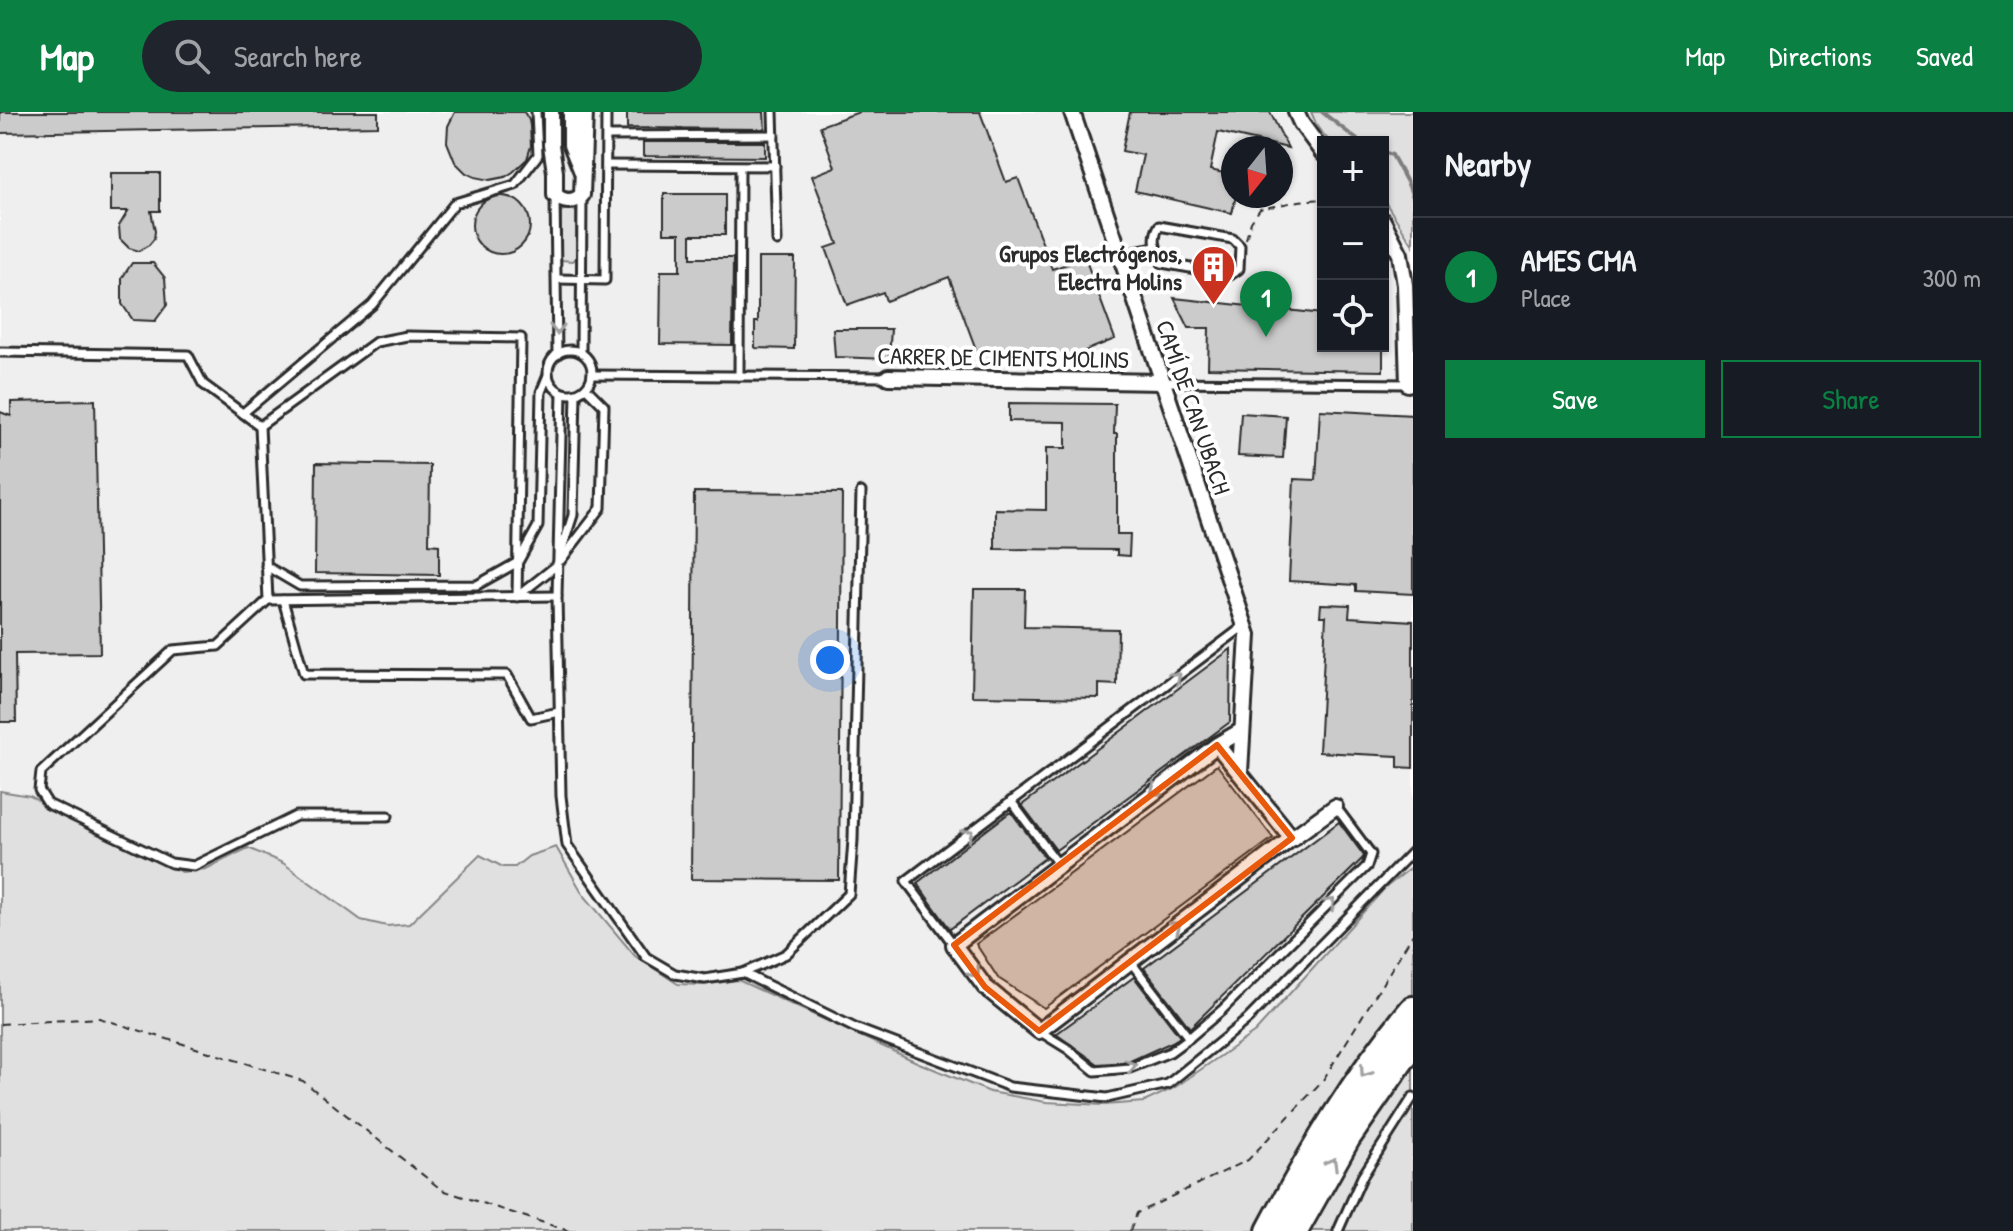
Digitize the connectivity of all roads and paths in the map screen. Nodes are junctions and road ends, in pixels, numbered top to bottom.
1 (536, 112) edge
2 (551, 112) edge
3 (563, 112) edge
4 (571, 112) edge
5 (585, 112) edge
6 (606, 112) edge
7 (773, 112) edge
8 (1072, 112) edge
9 (1296, 112) edge
10 (774, 135) junction
11 (607, 136) junction
12 (1317, 145) edge
13 (607, 165) junction
14 (775, 166) junction
15 (740, 167) junction
16 (555, 172) junction
17 (582, 172) junction
18 (555, 195) junction
19 (582, 195) junction
20 (1317, 200) edge
21 (1389, 233) edge
22 (777, 241) dead end
23 (1240, 246) junction
24 (1155, 247) junction
25 (1119, 254) junction
26 (557, 279) junction
27 (581, 280) junction
28 (0, 352) edge
29 (581, 353) junction
30 (557, 355) junction
31 (548, 375) junction
32 (592, 375) junction
33 (739, 376) junction
34 (888, 377) joint
35 (1162, 382) junction
36 (1411, 384) edge
37 (586, 388) junction
38 (562, 393) junction
39 (576, 394) junction
40 (243, 413) junction
41 (260, 426) junction
42 (861, 492) dead end
43 (518, 562) junction
44 (557, 565) junction
45 (266, 566) junction
46 (557, 596) junction
47 (517, 597) junction
48 (268, 600) junction
49 (283, 600) junction
50 (1244, 626) junction
51 (559, 712) junction
52 (1241, 731) junction
53 (1217, 745) junction
54 (1240, 772) junction
55 (1011, 801) junction
56 (1335, 807) joint
57 (388, 816) dead end
58 (1292, 838) junction
59 (1413, 851) edge
60 (1058, 864) junction
61 (1413, 934) edge
62 (954, 945) junction
63 (1130, 961) junction
64 (743, 973) junction
65 (1413, 1010) edge
66 (0, 1024) edge
67 (1039, 1031) junction
68 (1189, 1038) junction
69 (1413, 1042) edge
70 (1413, 1097) edge
71 (569, 1231) edge
72 (1130, 1231) edge
73 (1270, 1231) edge
74 (1294, 1231) edge
75 (1338, 1231) edge

1 - 40 lane
2 - 16 street
3 - 16 street
4 - 17 street
5 - 17 street
6 - 11 lane
7 - 10 lane
8 - 25 street, CAMÍ DE CAN UBACH
9 - 12 street
10 - 11 lane
10 - 14 lane
11 - 13 lane
13 - 15 lane
13 - 27 lane
14 - 15 lane
14 - 22 lane
15 - 33 lane
16 - 18 street
17 - 19 street
18 - 19 street
18 - 26 lane
19 - 27 lane
20 - 23 path
21 - 36 street
23 - 24 lane
23 - 24 lane
24 - 25 lane
25 - 35 street, CAMÍ DE CAN UBACH
26 - 27 lane
26 -> 30 lane
27 - 29 lane
28 - 40 lane
29 - 30 lane
29 - 32 lane
30 - 31 lane
31 - 38 lane
31 - 43 lane
32 - 33 lane, CARRER DE CIMENTS MOLINS
32 - 37 lane
33 - 34 lane, CARRER DE CIMENTS MOLINS
34 - 35 street, CARRER DE CIMENTS MOLINS
35 - 36 lane, CARRER DE CIMENTS MOLINS
35 - 50 street, CAMÍ DE CAN UBACH
37 - 39 lane
37 - 44 lane
38 - 39 lane
38 - 44 lane
39 - 44 lane
40 - 41 lane
41 - 43 lane
41 - 45 lane
42 - 64 lane
43 - 45 lane
43 - 47 lane
44 - 46 lane
44 - 47 lane
45 - 48 lane
46 - 47 lane
46 - 51 lane
47 - 49 lane
48 - 49 lane
48 - 57 lane
49 - 51 lane
50 - 52 street, CAMÍ DE CAN UBACH
55 -> 50 lane
51 - 64 lane
52 - 53 street
52 - 54 street, CAMÍ DE CAN UBACH
53 - 54 street
53 -> 60 street
54 - 58 street
55 - 60 lane
62 -> 55 lane
56 - 58 street
68 -> 56 lane
63 -> 58 street
59 - 64 lane
60 - 62 street
61 - 72 path
62 -> 67 street
63 - 67 street
63 - 68 lane
65 -> 73 highway
66 - 71 path
67 -> 68 lane
74 -> 69 highway
70 - 75 lane

